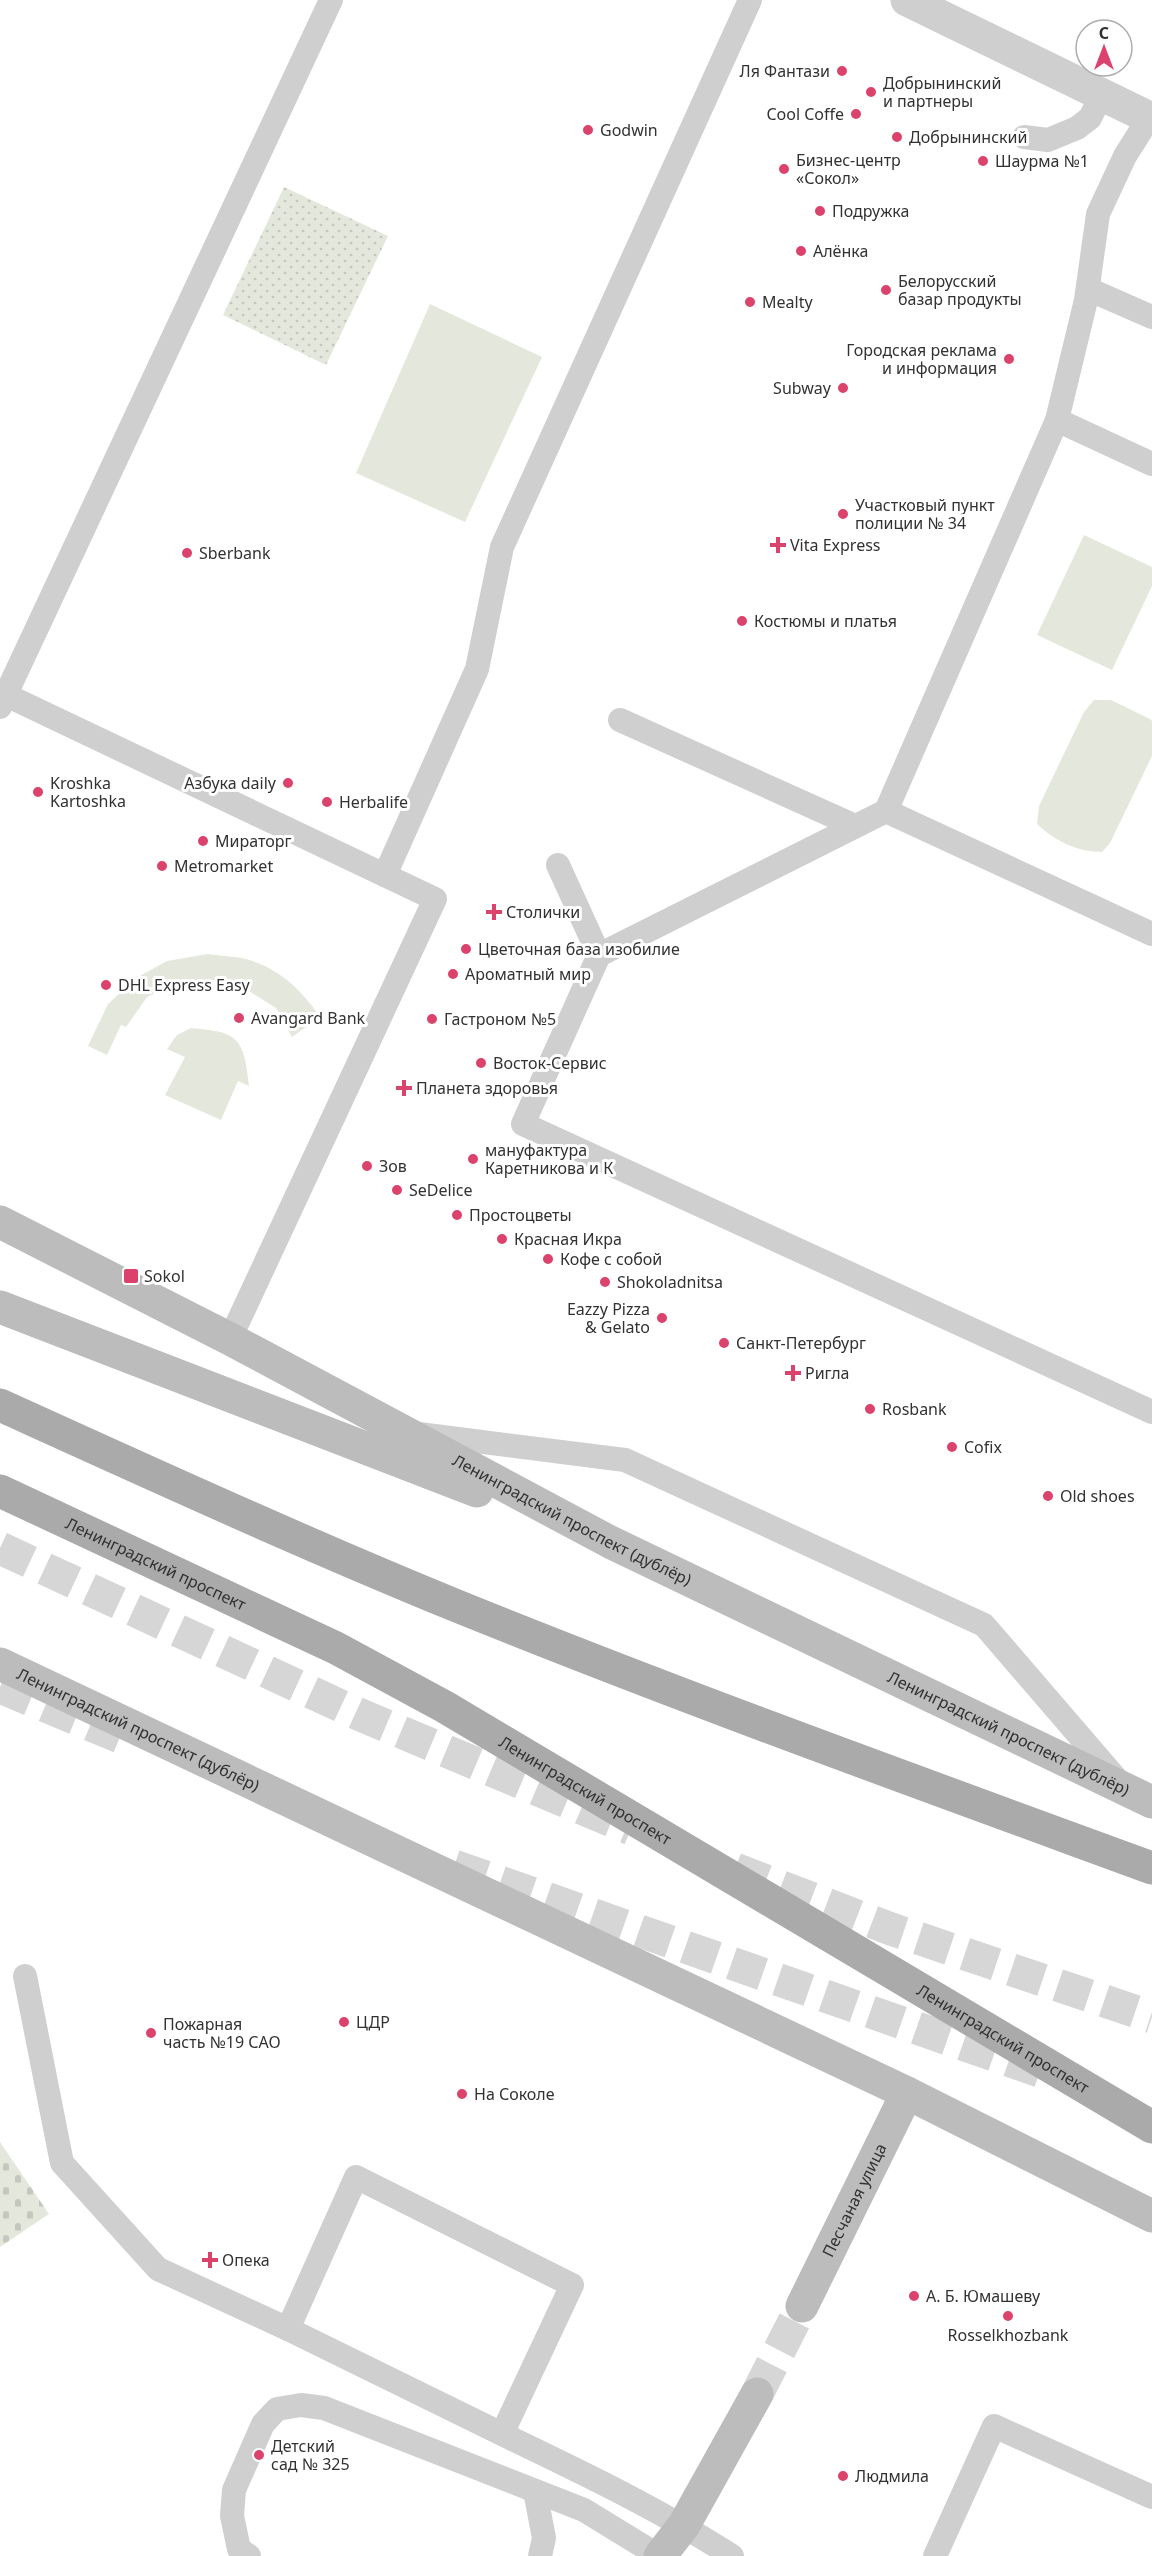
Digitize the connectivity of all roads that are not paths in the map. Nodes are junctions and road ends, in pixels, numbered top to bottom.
1 (331, 0) edge
2 (750, 0) edge
3 (908, 0) edge
4 (947, 9) edge
5 (1102, 94) junction
6 (1151, 119) edge
7 (1024, 137) dead end
8 (1088, 289) junction
9 (1152, 317) edge
10 (1057, 420) junction
11 (1152, 464) edge
12 (3, 701) edge
13 (620, 720) dead end
14 (886, 811) junction
15 (855, 826) junction
16 (558, 865) dead end
17 (385, 875) junction
18 (1152, 934) edge
19 (599, 955) junction
20 (0, 1222) edge
21 (0, 1307) edge
22 (230, 1339) junction
23 (0, 1406) edge
24 (1152, 1412) edge
25 (406, 1432) junction
26 (0, 1491) edge
27 (610, 1542) junction
28 (0, 1664) edge
29 (1139, 1796) edge
30 (1152, 1868) edge
31 (25, 1976) dead end
32 (907, 2093) junction
33 (1152, 2127) edge
34 (1152, 2216) edge
35 (802, 2306) tunnel mouth
36 (288, 2329) junction
37 (756, 2394) tunnel mouth
38 (502, 2434) junction
39 (535, 2491) junction
40 (1152, 2497) edge
41 (684, 2525) junction
42 (249, 2556) edge
43 (540, 2556) edge
44 (660, 2556) edge
45 (732, 2556) edge
46 (935, 2556) edge

1 - 12 lane
2 - 17 lane
3 - 4 street
4 - 5 street
5 - 6 street
5 - 7 lane
6 - 8 lane
8 - 9 lane
8 - 10 lane
10 - 11 lane
10 - 14 lane
12 - 17 lane
13 - 15 lane
14 - 15 lane
14 - 18 lane
15 - 19 lane
16 - 19 lane
17 - 22 lane
19 - 24 lane
20 - 22 main road, Ленинградский проспект (дублёр)
21 - 27 main road
22 - 25 main road, Ленинградский проспект (дублёр)
23 - 30 main road
25 - 27 main road, Ленинградский проспект (дублёр)
25 - 29 lane
26 - 33 main road, Ленинградский проспект
27 - 29 main road, Ленинградский проспект (дублёр)
28 - 32 main road, Ленинградский проспект (дублёр)
31 - 36 lane
32 - 34 main road, Ленинградский проспект (дублёр)
32 - 35 main road, Песчаная улица
36 - 38 lane
36 - 38 lane
37 - 41 main road
38 - 41 lane
39 - 42 lane
39 - 43 lane
39 - 44 lane
40 - 46 lane
41 - 44 main road
41 - 45 lane

